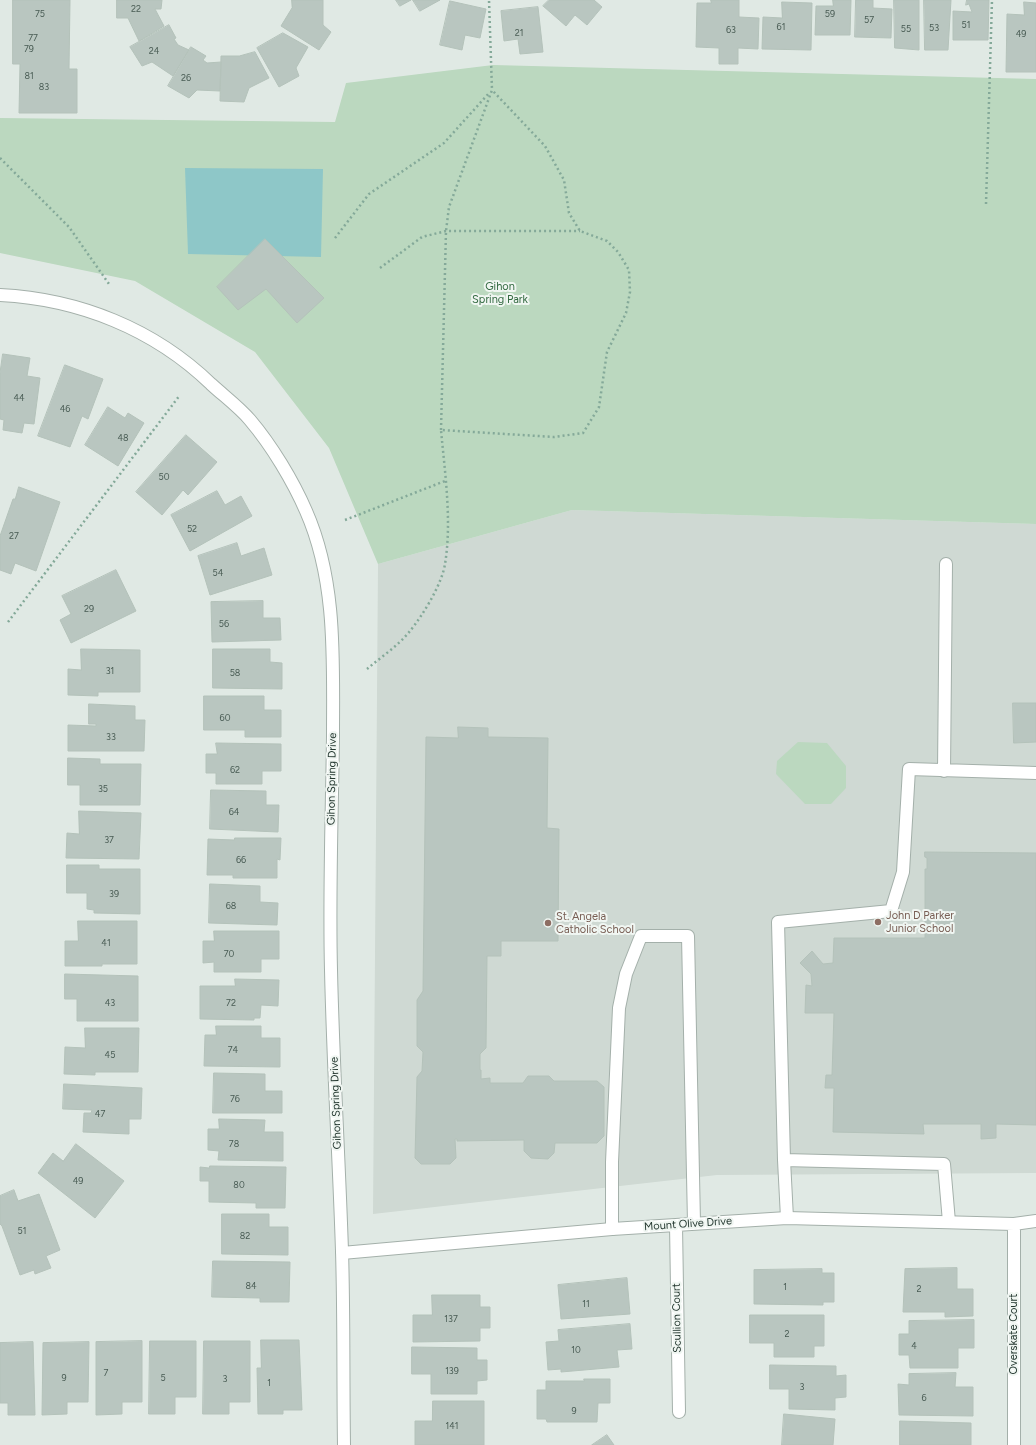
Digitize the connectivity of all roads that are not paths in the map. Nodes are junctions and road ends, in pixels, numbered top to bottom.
1 (0, 296) edge
2 (946, 564) dead end
3 (944, 771) junction
4 (1036, 772) edge
5 (784, 1160) junction
6 (787, 1218) junction
7 (1036, 1221) edge
8 (949, 1222) junction
9 (694, 1223) junction
10 (1014, 1224) junction
11 (676, 1225) junction
12 (612, 1229) junction
13 (342, 1253) junction
14 (678, 1412) dead end
15 (344, 1445) edge
16 (1014, 1445) edge

1 - 13 street, Gihon Spring Drive
2 - 3 street
3 - 4 street
3 - 5 street
5 - 6 street
5 - 8 street
6 - 8 street, Mount Olive Drive
6 - 9 street, Mount Olive Drive
7 - 10 street, Mount Olive Drive
8 - 10 street, Mount Olive Drive
9 - 11 street, Mount Olive Drive
9 - 12 street
10 - 16 street, Overskate Court
11 - 12 street, Mount Olive Drive
11 - 14 street, Scullion Court
12 - 13 street, Mount Olive Drive
13 - 15 street, Gihon Spring Drive

